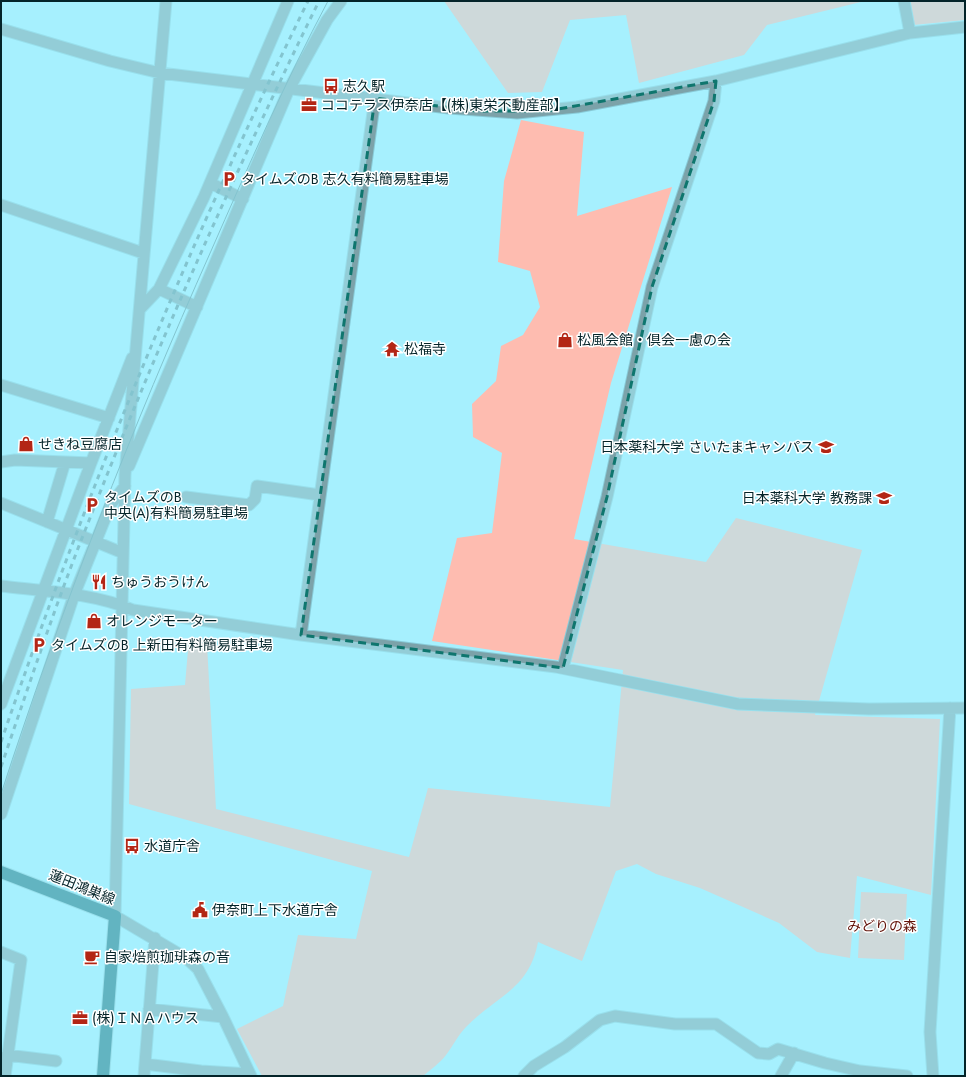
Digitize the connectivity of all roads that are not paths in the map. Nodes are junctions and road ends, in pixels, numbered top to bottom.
1 (166, 1) edge
2 (288, 1) edge
3 (341, 1) edge
4 (904, 1) edge
5 (965, 27) edge
6 (1, 29) edge
7 (910, 32) junction
8 (160, 73) junction
9 (716, 81) junction
10 (253, 84) junction
11 (289, 88) junction
12 (375, 98) junction
13 (210, 183) junction
14 (243, 199) junction
15 (1, 205) edge
16 (143, 253) junction
17 (159, 289) junction
18 (197, 307) junction
19 (140, 310) junction
20 (137, 348) junction
21 (1, 385) edge
22 (108, 418) junction
23 (1, 462) edge
24 (65, 462) junction
25 (91, 463) junction
26 (125, 480) junction
27 (320, 495) junction
28 (186, 497) dead end
29 (1, 503) edge
30 (47, 522) junction
31 (66, 530) junction
32 (95, 542) junction
33 (123, 553) junction
34 (1, 586) edge
35 (43, 591) junction
36 (74, 595) junction
37 (121, 605) junction
38 (301, 635) junction
39 (563, 668) junction
40 (1, 704) edge
41 (950, 708) junction
42 (965, 708) edge
43 (1, 814) edge
44 (1, 872) edge
45 (115, 916) junction
46 (156, 938) junction
47 (1, 952) edge
48 (149, 1009) junction
49 (224, 1017) junction
50 (794, 1053) junction
51 (8, 1055) junction
52 (56, 1061) dead end
53 (145, 1064) junction
54 (201, 1073) edge
55 (250, 1075) edge
56 (4, 1076) edge
57 (103, 1076) edge
58 (144, 1076) edge
59 (524, 1076) edge
60 (781, 1076) edge
61 (907, 1076) edge
62 (932, 1076) edge

1 - 8 street
2 - 10 street
3 - 11 street
4 - 7 street
5 - 7 street
6 - 8 street
7 - 9 street
8 - 10 street
8 - 16 street
9 - 12 street
9 - 39 street
10 - 11 street
10 - 13 street
11 - 12 street
11 - 14 street
12 - 27 street
13 - 14 street
13 - 17 street
14 - 18 street
15 - 16 street
16 - 19 street
17 - 18 street
17 - 19 street
18 - 26 street
19 - 20 street
20 - 22 street
20 - 26 street
21 - 22 street
22 - 25 street
23 - 24 street
24 - 25 street
24 - 30 street
25 - 31 street
26 - 32 street
26 - 33 street
27 - 28 street
27 - 38 street
29 - 30 street
30 - 31 street
31 - 32 street
31 - 35 street
32 - 33 street
32 - 36 street
33 - 37 street
34 - 35 street
35 - 36 street
35 - 40 street
36 - 37 street
36 - 43 street
37 - 38 street
37 - 45 street
38 - 39 street
39 - 41 street
41 - 42 street
41 - 62 street
44 - 45 main road, 蓮田鴻巣線
45 - 46 street
45 - 57 main road, 蓮田鴻巣線
46 - 48 street
46 - 49 street
47 - 51 street
48 - 49 street
48 - 53 street
49 - 55 street
50 - 59 street
50 - 60 street
50 - 61 street
51 - 52 street
51 - 56 street
53 - 54 street
53 - 58 street
54 - 55 street

